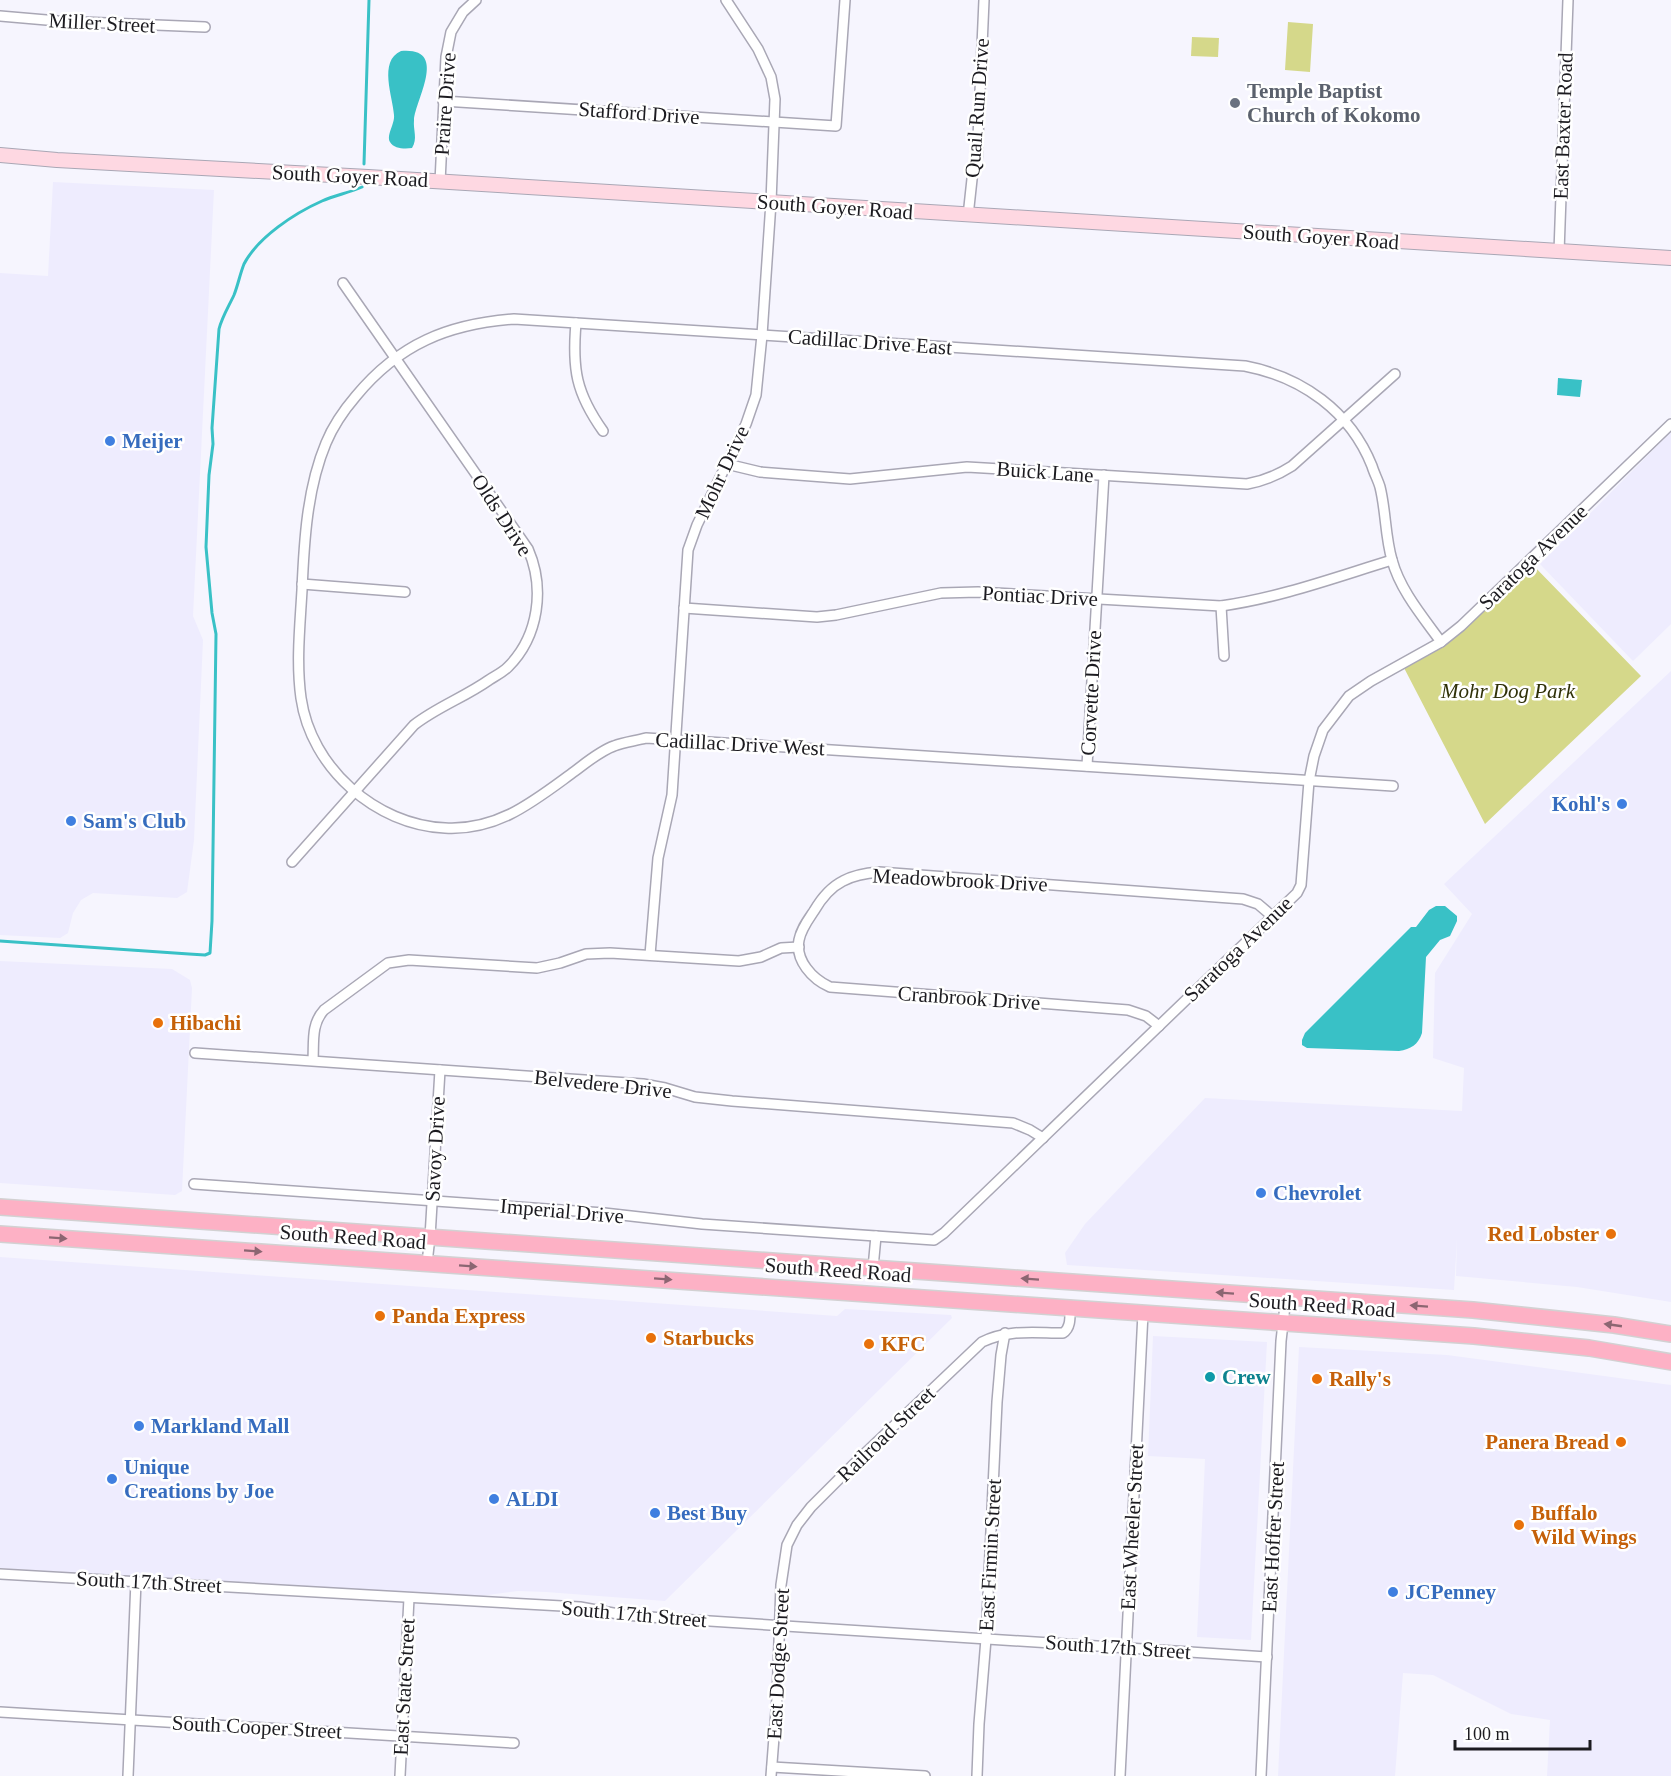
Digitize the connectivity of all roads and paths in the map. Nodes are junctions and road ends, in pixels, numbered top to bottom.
1 (476, 0) edge
2 (726, 0) edge
3 (845, 0) edge
4 (984, 0) edge
5 (1568, 0) edge
6 (0, 16) edge
7 (204, 27) dead end
8 (443, 101) junction
9 (774, 122) junction
10 (0, 155) edge
11 (440, 182) junction
12 (771, 202) junction
13 (968, 216) junction
14 (1559, 252) junction
15 (1671, 258) edge
16 (343, 283) dead end
17 (576, 323) junction
18 (762, 335) junction
19 (394, 357) junction
20 (1395, 374) dead end
21 (1344, 420) junction
22 (1671, 424) edge
23 (603, 431) dead end
24 (728, 462) junction
25 (1104, 475) junction
26 (1392, 560) junction
27 (302, 584) junction
28 (405, 592) dead end
29 (1096, 599) junction
30 (1221, 606) junction
31 (684, 608) junction
32 (1441, 642) junction
33 (1224, 656) dead end
34 (676, 739) junction
35 (1087, 766) junction
36 (1309, 781) junction
37 (1393, 786) dead end
38 (354, 792) junction
39 (292, 862) dead end
40 (1272, 916) junction
41 (799, 947) junction
42 (650, 955) junction
43 (1158, 1026) junction
44 (195, 1053) dead end
45 (313, 1060) junction
46 (440, 1070) junction
47 (1043, 1138) junction
48 (194, 1184) dead end
49 (432, 1201) junction
50 (0, 1207) edge
51 (0, 1234) edge
52 (876, 1236) junction
53 (430, 1237) junction
54 (930, 1240) joint
55 (427, 1263) junction
56 (873, 1268) junction
57 (1286, 1297) junction
58 (1071, 1308) junction
59 (1143, 1313) junction
60 (1282, 1323) junction
61 (1005, 1333) junction
62 (1671, 1334) edge
63 (1671, 1362) edge
64 (785, 1552) joint
65 (0, 1574) edge
66 (136, 1581) junction
67 (409, 1598) junction
68 (779, 1625) junction
69 (986, 1639) junction
70 (1126, 1648) junction
71 (1267, 1657) junction
72 (0, 1712) edge
73 (130, 1719) junction
74 (402, 1736) junction
75 (514, 1743) dead end
76 (771, 1771) edge
77 (128, 1776) edge
78 (400, 1776) edge
79 (925, 1776) edge
80 (977, 1776) edge
81 (1120, 1776) edge
82 (1261, 1776) edge

1 - 8 street, Praire Drive
2 - 9 street, Mohr Drive
3 - 9 street, Stafford Drive
4 - 13 street, Quail Run Drive
5 - 14 street, East Baxter Road
6 - 7 street, Miller Street
8 - 9 street, Stafford Drive
8 - 11 street, Praire Drive
9 - 12 street, Mohr Drive
10 - 11 street, South Goyer Road
11 - 12 street, South Goyer Road
12 - 13 street, South Goyer Road
12 - 18 street, Mohr Drive
13 - 14 street, South Goyer Road
14 - 15 street, South Goyer Road
16 - 19 street, Olds Drive
17 - 18 street, Cadillac Drive East
17 - 19 street, Cadillac Drive East
17 - 23 street
18 - 21 street, Cadillac Drive East
18 - 24 street, Mohr Drive
19 - 27 street, Cadillac Drive East
19 - 38 street, Olds Drive
20 - 21 street, Buick Lane
21 - 25 street, Buick Lane
21 - 26 street, Cadillac Drive East
22 - 32 street, Saratoga Avenue
24 - 25 street, Buick Lane
24 - 31 street, Mohr Drive
25 - 29 street, Corvette Drive
26 - 30 street, Pontiac Drive
26 - 32 street, Cadillac Drive East
27 - 28 street
27 - 38 street, Cadillac Drive West
29 - 30 street, Pontiac Drive
29 - 31 street, Pontiac Drive
29 - 35 street, Corvette Drive
30 - 33 street
31 - 34 street, Mohr Drive
32 - 36 street, Saratoga Avenue
34 - 35 street, Cadillac Drive West
34 - 38 street, Cadillac Drive West
34 - 42 street, Mohr Drive
35 - 36 street, Cadillac Drive West
36 - 37 street, Cadillac Drive West
36 - 40 street, Saratoga Avenue
38 - 39 street, Olds Drive
40 - 41 street, Meadowbrook Drive
40 - 43 street, Saratoga Avenue
41 - 42 street
41 - 43 street, Cranbrook Drive
42 - 45 street
43 - 47 street, Saratoga Avenue
44 - 45 street, Belvedere Drive
45 - 46 street, Belvedere Drive
46 - 47 street, Belvedere Drive
46 - 49 street, Savoy Drive
47 - 54 street, Saratoga Avenue
48 - 49 street, Imperial Drive
49 - 52 street, Imperial Drive
49 - 53 street, Savoy Drive
50 - 53 main road, South Reed Road
51 -> 55 main road, South Reed Road
52 - 54 street, Imperial Drive
52 - 56 street
53 - 55 street, Savoy Drive
53 - 56 main road, South Reed Road
55 -> 58 main road, South Reed Road
57 -> 56 main road, South Reed Road
57 - 60 street, East Hoffer Street
62 -> 57 main road, South Reed Road
58 - 59 main road, South Reed Road
58 - 61 street
59 - 60 main road, South Reed Road
59 - 70 street, East Wheeler Street
60 - 63 main road, South Reed Road
60 - 71 street, East Hoffer Street
61 - 64 street, Railroad Street
61 - 69 street, East Firmin Street
64 - 68 street, East Dodge Street
65 - 66 street, South 17th Street
66 - 67 street, South 17th Street
66 - 73 street
67 - 68 street, South 17th Street
67 - 74 street, East State Street
68 - 69 street, South 17th Street
68 - 76 street, East Dodge Street
69 - 70 street, South 17th Street
69 - 80 street, East Firmin Street
70 - 71 street, South 17th Street
70 - 81 street, East Wheeler Street
71 - 82 street, East Hoffer Street
72 - 73 street, South Cooper Street
73 - 74 street, South Cooper Street
73 - 77 street
74 - 75 street, South Cooper Street
74 - 78 street, East State Street
76 - 79 street

